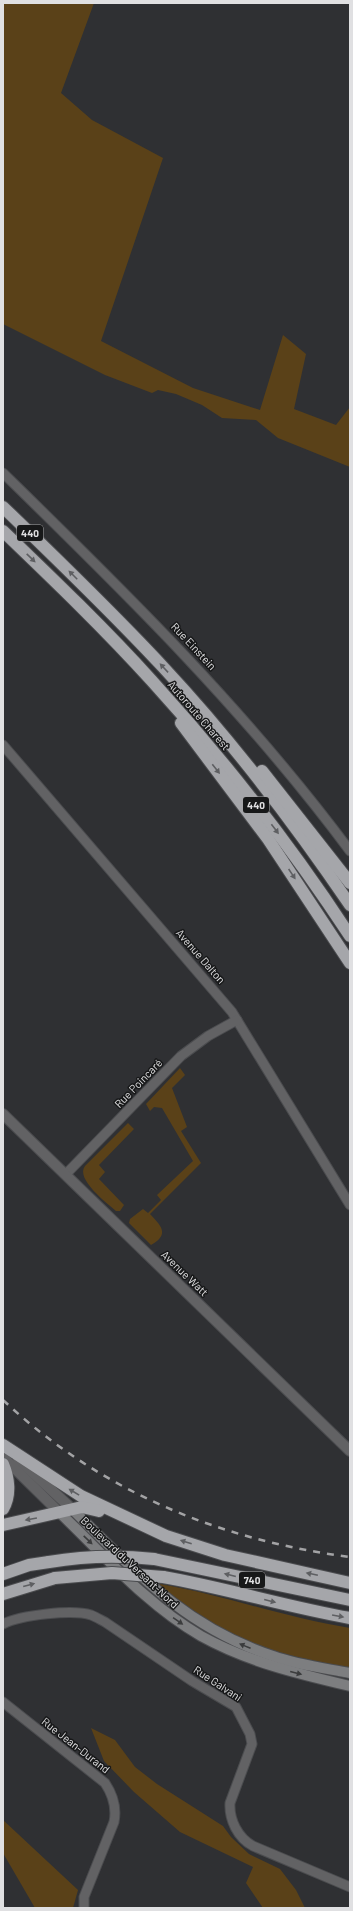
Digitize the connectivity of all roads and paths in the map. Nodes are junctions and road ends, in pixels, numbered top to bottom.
1 (3, 473) edge
2 (3, 507) edge
3 (3, 531) edge
4 (152, 680) junction
5 (218, 729) junction
6 (3, 745) edge
7 (350, 851) edge
8 (350, 883) edge
9 (350, 905) edge
10 (350, 936) edge
11 (350, 963) edge
12 (237, 1020) junction
13 (3, 1114) edge
14 (66, 1174) junction
15 (350, 1206) edge
16 (3, 1445) edge
17 (350, 1450) edge
18 (3, 1457) edge
19 (3, 1464) edge
20 (3, 1509) edge
21 (66, 1511) junction
22 (3, 1525) edge
23 (147, 1528) junction
24 (3, 1574) edge
25 (350, 1583) edge
26 (3, 1594) edge
27 (350, 1600) edge
28 (350, 1618) edge
29 (3, 1624) edge
30 (350, 1673) edge
31 (350, 1686) edge
32 (3, 1702) edge
33 (350, 1887) edge
34 (84, 1908) edge

1 - 7 street, Rue Einstein
5 -> 2 highway, Autoroute Charest / 440
3 -> 4 highway, Autoroute Charest / 440
4 -> 10 highway, Autoroute Charest / 440
4 -> 11 highway
5 - 8 highway
5 - 9 highway, Autoroute Charest / 440
6 - 12 street, Avenue Dalton
12 - 14 street, Rue Poincaré
12 - 15 street, Avenue Dalton
13 - 14 street, Avenue Watt
14 - 17 street, Avenue Watt
16 - 21 street, Boulevard du Versant-Nord
23 -> 16 highway
18 - 21 street, Boulevard du Versant-Nord
19 - 20 highway
21 -> 22 highway
21 - 23 highway
30 -> 21 main road, Boulevard du Versant-Nord
21 -> 31 main road, Boulevard du Versant-Nord
25 -> 23 highway
27 -> 24 highway, 740, bridge
26 -> 28 highway, 740, bridge
29 - 33 street, Rue Galvani
32 - 34 street, Rue Jean-Durand

